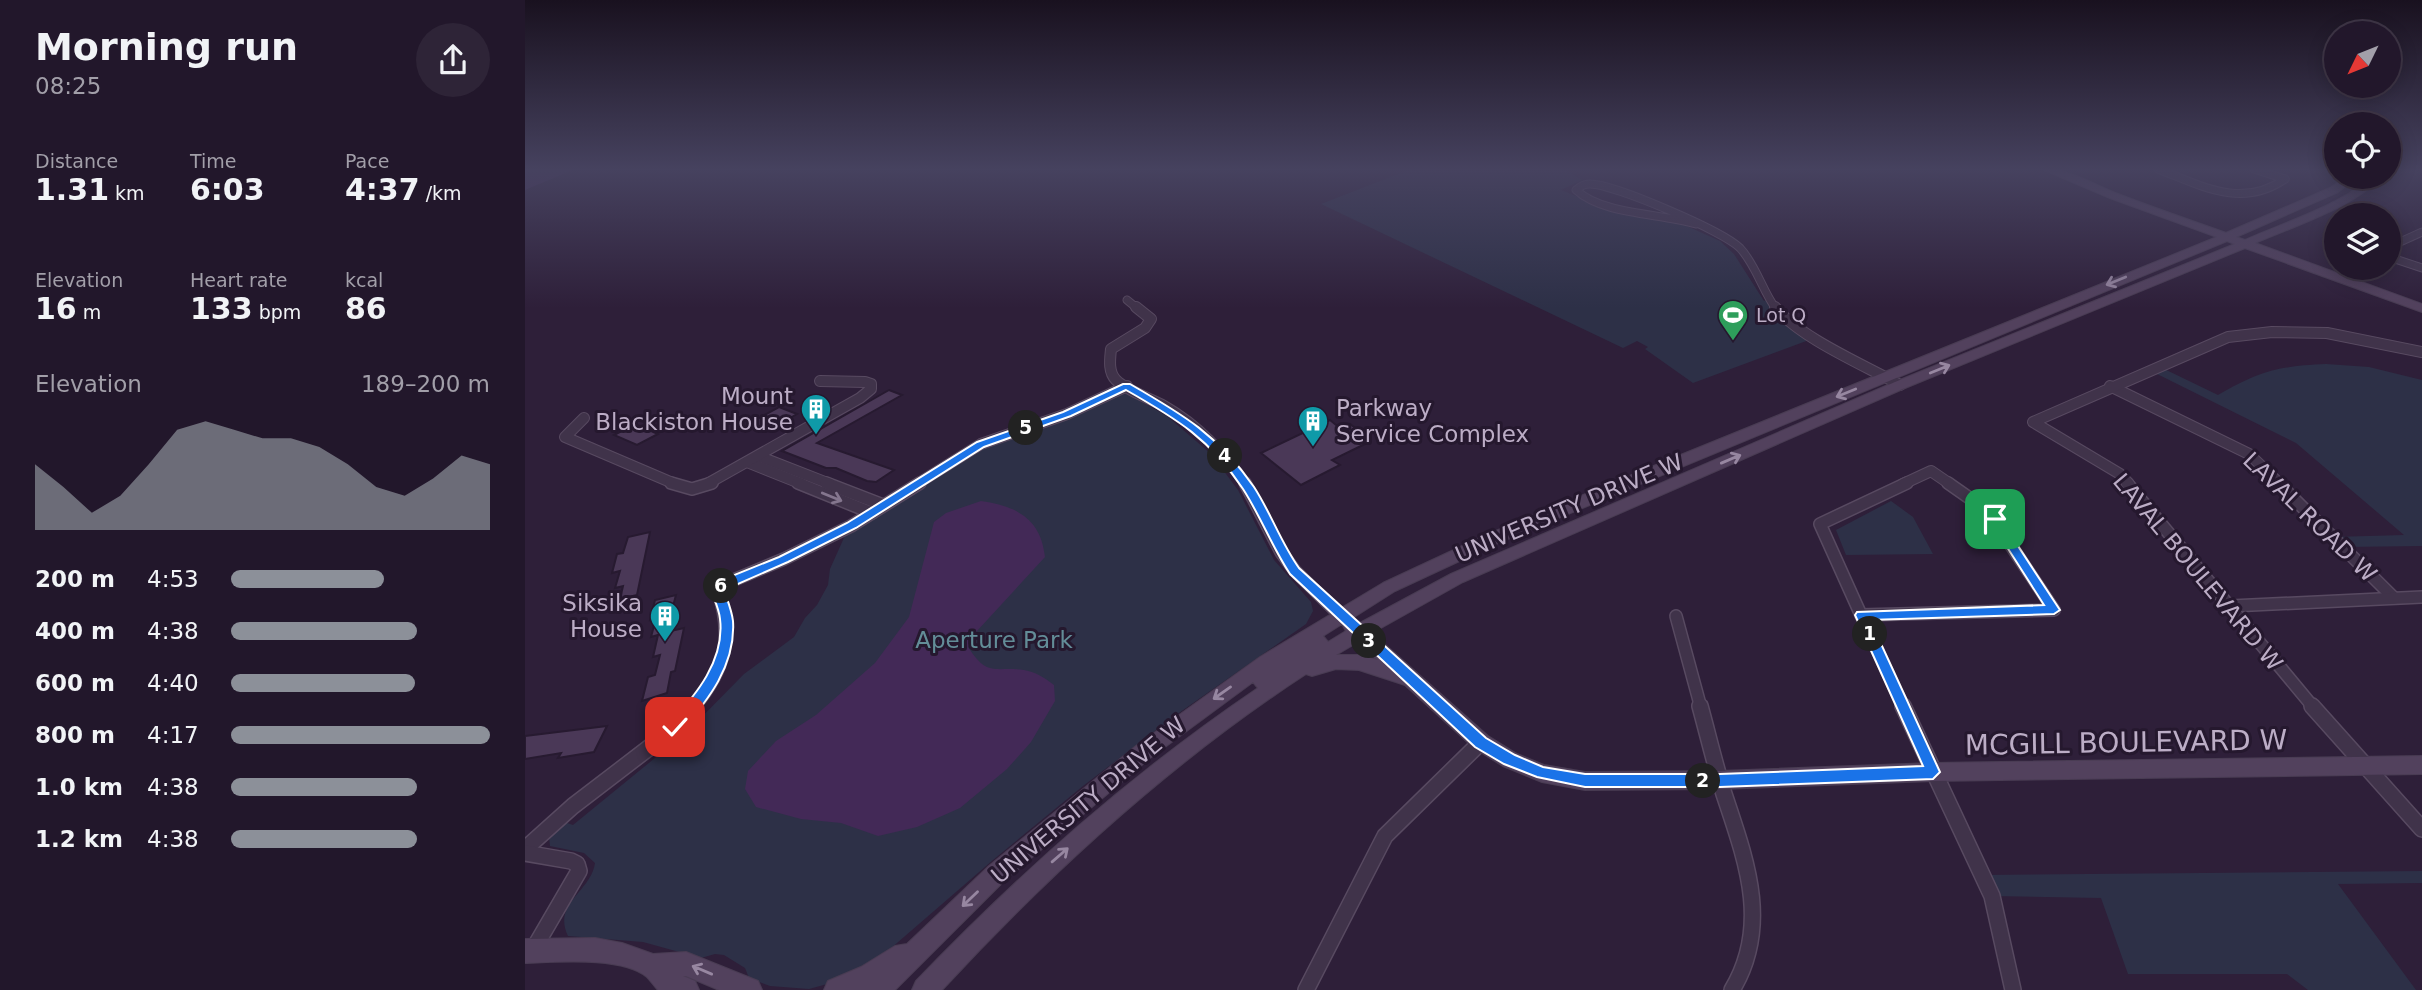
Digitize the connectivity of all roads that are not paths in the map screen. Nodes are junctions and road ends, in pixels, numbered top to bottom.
1 (1663, 215) edge
2 (1674, 215) edge
3 (2167, 215) edge
4 (2179, 215) edge
5 (2274, 215) edge
6 (2278, 215) edge
7 (2282, 215) edge
8 (2308, 215) edge
9 (2186, 222) junction
10 (2199, 222) junction
11 (1696, 224) junction
12 (2422, 232) edge
13 (2261, 236) junction
14 (2237, 239) junction
15 (2401, 242) edge
16 (2197, 248) junction
17 (2217, 256) junction
18 (2283, 256) junction
19 (2401, 261) edge
20 (2422, 268) edge
21 (2139, 287) junction
22 (1127, 300) dead end
23 (2422, 308) edge
24 (2422, 352) edge
25 (820, 381) dead end
26 (1893, 381) junction
27 (1127, 386) junction
28 (2110, 386) junction
29 (584, 418) dead end
30 (758, 456) junction
31 (747, 463) junction
32 (877, 509) junction
33 (1462, 553) junction
34 (2422, 597) edge
35 (2394, 598) junction
36 (2231, 606) junction
37 (1676, 615) dead end
38 (1861, 615) junction
39 (1341, 616) junction
40 (1358, 631) junction
41 (1282, 681) junction
42 (1420, 685) junction
43 (1481, 743) junction
44 (1186, 750) junction
45 (2422, 765) edge
46 (2369, 767) junction
47 (1933, 772) junction
48 (1720, 780) junction
49 (2422, 829) edge
50 (525, 851) edge
51 (927, 940) junction
52 (529, 950) edge
53 (653, 966) junction
54 (686, 990) edge
55 (749, 990) edge
56 (837, 990) edge
57 (877, 990) edge
58 (925, 990) edge
59 (1306, 990) edge
60 (1732, 990) edge
61 (2013, 990) edge

1 - 11 street
2 - 11 street
3 - 9 main road
4 - 10 main road
5 - 10 main road
6 - 14 main road, UNIVERSITY DRIVE W
7 - 14 main road
8 - 13 main road
9 - 14 main road
9 - 16 main road
10 - 14 main road
11 - 26 street
12 - 15 street
13 - 14 main road
13 - 18 main road
14 - 16 main road, UNIVERSITY DRIVE W
14 - 17 main road, UNIVERSITY DRIVE W
14 - 18 main road
14 - 21 main road
16 -> 26 main road, UNIVERSITY DRIVE W
17 - 18 main road
17 - 21 main road, UNIVERSITY DRIVE W
18 - 23 main road
19 - 20 street
26 -> 21 main road, UNIVERSITY DRIVE W
22 - 27 street
24 - 28 street, LAVAL BOULEVARD W
25 - 30 street
26 -> 33 main road, UNIVERSITY DRIVE W
40 -> 26 main road, UNIVERSITY DRIVE W
27 - 32 street
27 - 39 street
28 - 35 street, LAVAL ROAD W
28 - 36 street, LAVAL BOULEVARD W
29 - 31 street
30 - 31 street
30 - 32 street
31 -> 32 street
32 - 50 street
33 - 39 main road, UNIVERSITY DRIVE W
33 - 40 main road
34 - 35 street, LAVAL ROAD W
35 - 36 street, LAVAL ROAD W
36 - 46 street, LAVAL BOULEVARD W
37 - 48 street
38 - 38 street
38 - 47 street
39 - 40 main road, MCGILL BOULEVARD W
39 - 44 main road
39 -> 51 main road, UNIVERSITY DRIVE W
40 - 41 main road, UNIVERSITY DRIVE W
40 - 42 main road, MCGILL BOULEVARD W
41 - 42 main road
41 - 44 main road, UNIVERSITY DRIVE W
42 - 43 main road, MCGILL BOULEVARD W
43 - 48 main road, MCGILL BOULEVARD W
43 - 59 street
58 -> 44 main road, UNIVERSITY DRIVE W
45 - 46 main road, MCGILL BOULEVARD W
46 - 47 main road, MCGILL BOULEVARD W
46 - 49 street, LAVAL BOULEVARD W
47 - 48 main road, MCGILL BOULEVARD W
47 - 61 street
48 - 60 street
50 - 52 street
51 - 56 main road
51 - 57 main road, UNIVERSITY DRIVE W
52 - 53 main road
53 - 54 main road
55 -> 53 main road

